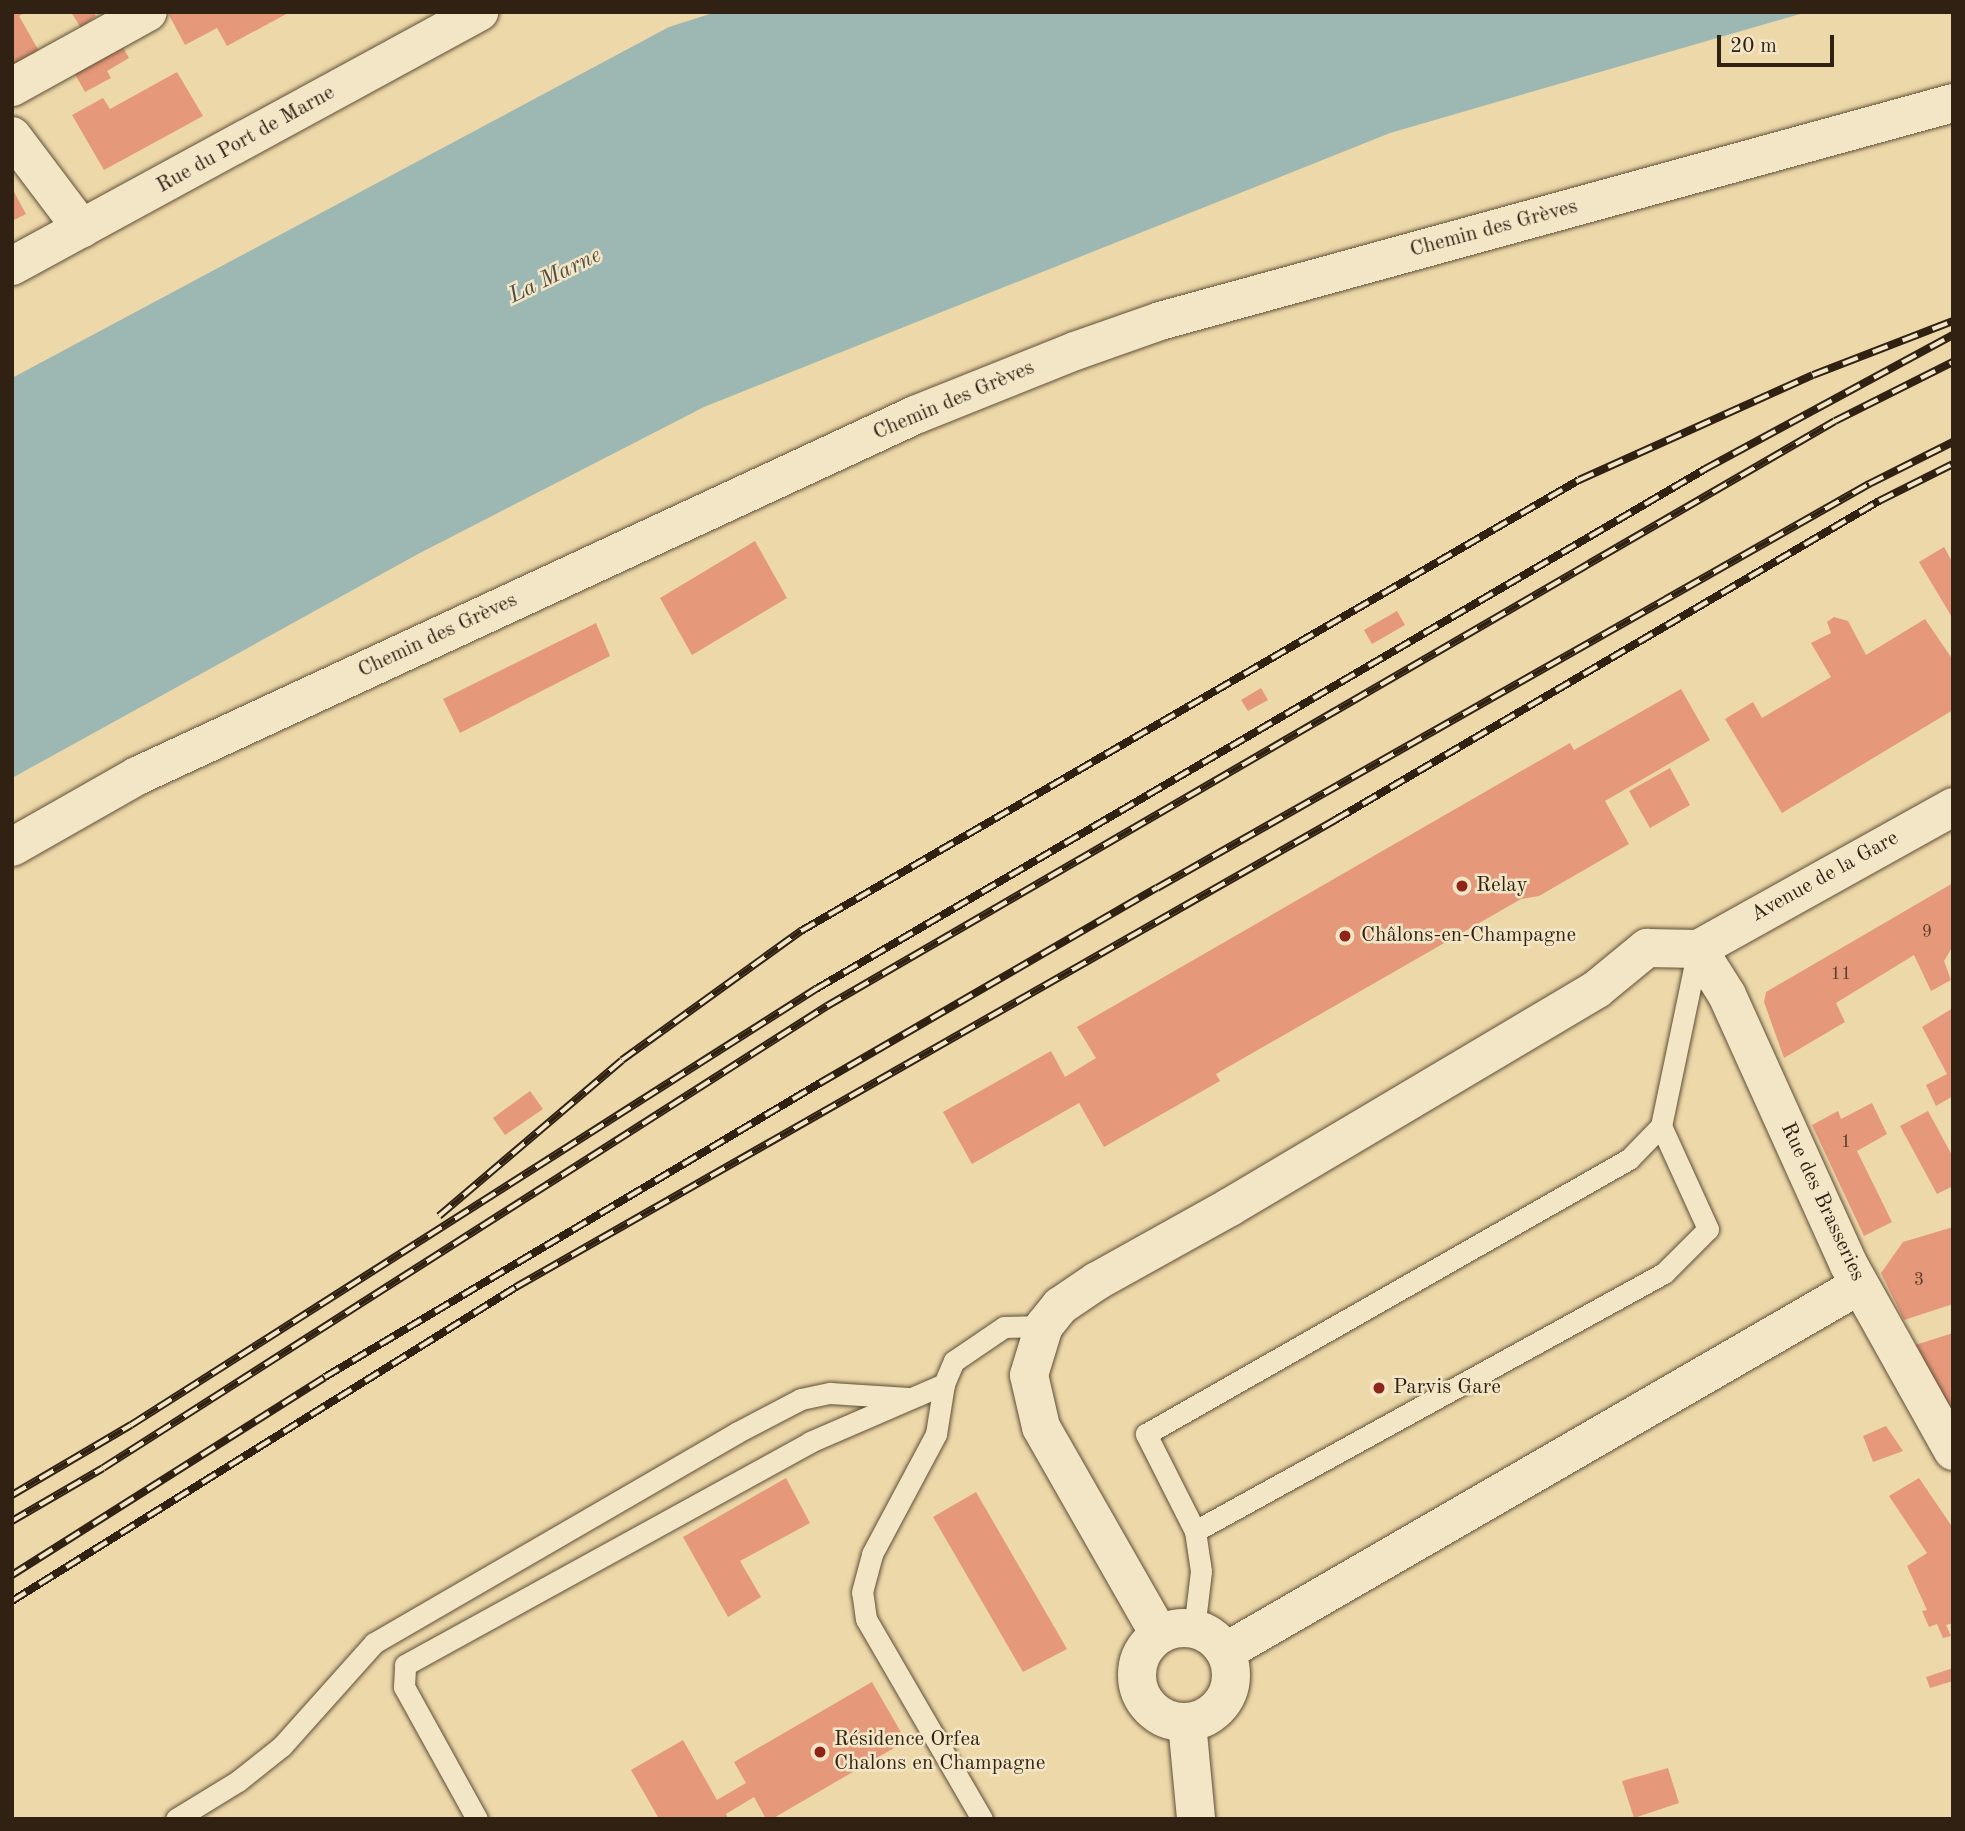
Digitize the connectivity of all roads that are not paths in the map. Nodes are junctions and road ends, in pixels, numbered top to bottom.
1 (148, 12) edge
2 (479, 12) edge
3 (12, 87) edge
4 (1953, 103) edge
5 (12, 136) edge
6 (82, 229) junction
7 (12, 266) edge
8 (1953, 807) edge
9 (12, 847) edge
10 (1698, 949) junction
11 (1661, 1126) junction
12 (1860, 1284) junction
13 (1044, 1326) junction
14 (944, 1384) junction
15 (908, 1398) junction
16 (1953, 1451) edge
17 (1195, 1531) junction
18 (1177, 1632) junction
19 (1225, 1652) junction
20 (1187, 1723) junction
21 (176, 1819) edge
22 (477, 1819) edge
23 (982, 1819) edge
24 (1196, 1819) edge

1 - 3 street
2 - 6 street, Rue du Port de Marne
4 - 9 street, Chemin des Grèves
5 - 6 street
6 - 7 street, Rue du Port de Marne
8 - 10 street, Avenue de la Gare
10 - 11 lane
10 - 12 street, Rue des Brasseries
10 - 13 street
11 - 17 lane
11 - 17 lane
12 - 16 street, Rue des Brasseries
12 - 19 street
13 - 14 lane
13 - 18 street
14 - 15 lane
14 - 23 lane
15 - 21 lane
15 - 22 lane
17 - 18 lane
18 - 19 street
18 - 20 street
19 - 20 street
20 - 24 street

